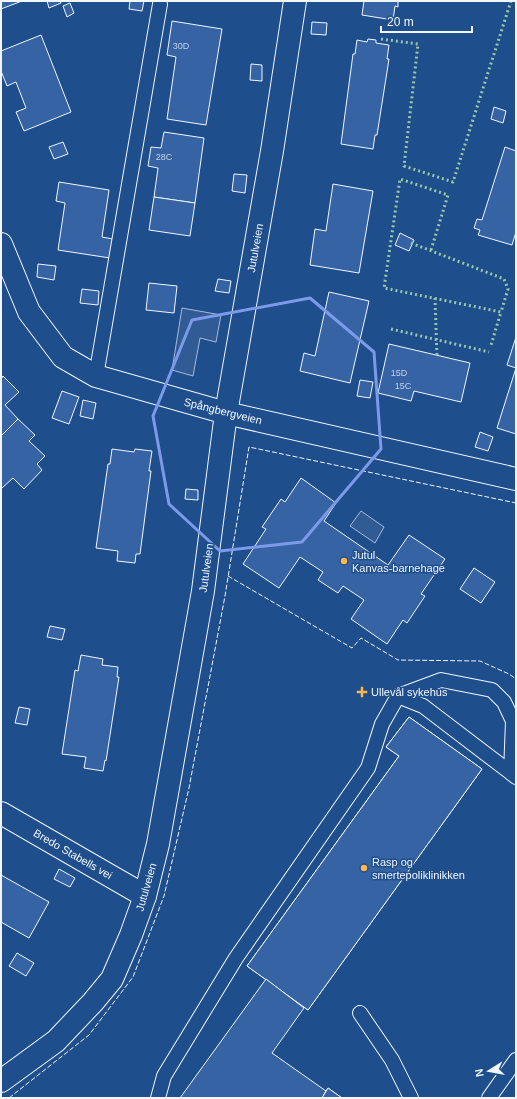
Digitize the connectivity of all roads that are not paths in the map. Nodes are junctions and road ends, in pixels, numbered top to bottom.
1 (295, 1) edge
2 (160, 4) dead end
3 (1, 244) edge
4 (96, 376) junction
5 (226, 414) junction
6 (516, 479) edge
7 (398, 696) junction
8 (513, 775) edge
9 (1, 813) edge
10 (145, 896) junction
11 (360, 1013) dead end
12 (516, 1060) edge
13 (1, 1081) edge
14 (158, 1098) edge
15 (411, 1098) edge
16 (490, 1098) edge

1 - 5 street, Jutulveien
2 - 4 lane
3 - 4 street, Spångbergveien
4 - 5 street, Spångbergveien
5 - 6 street, Spångbergveien
5 - 10 street, Jutulveien
7 - 8 lane
7 - 8 lane
7 - 14 lane
9 - 10 street, Bredo Stabells vei
10 - 13 street, Jutulveien
11 - 15 lane
12 - 16 lane

